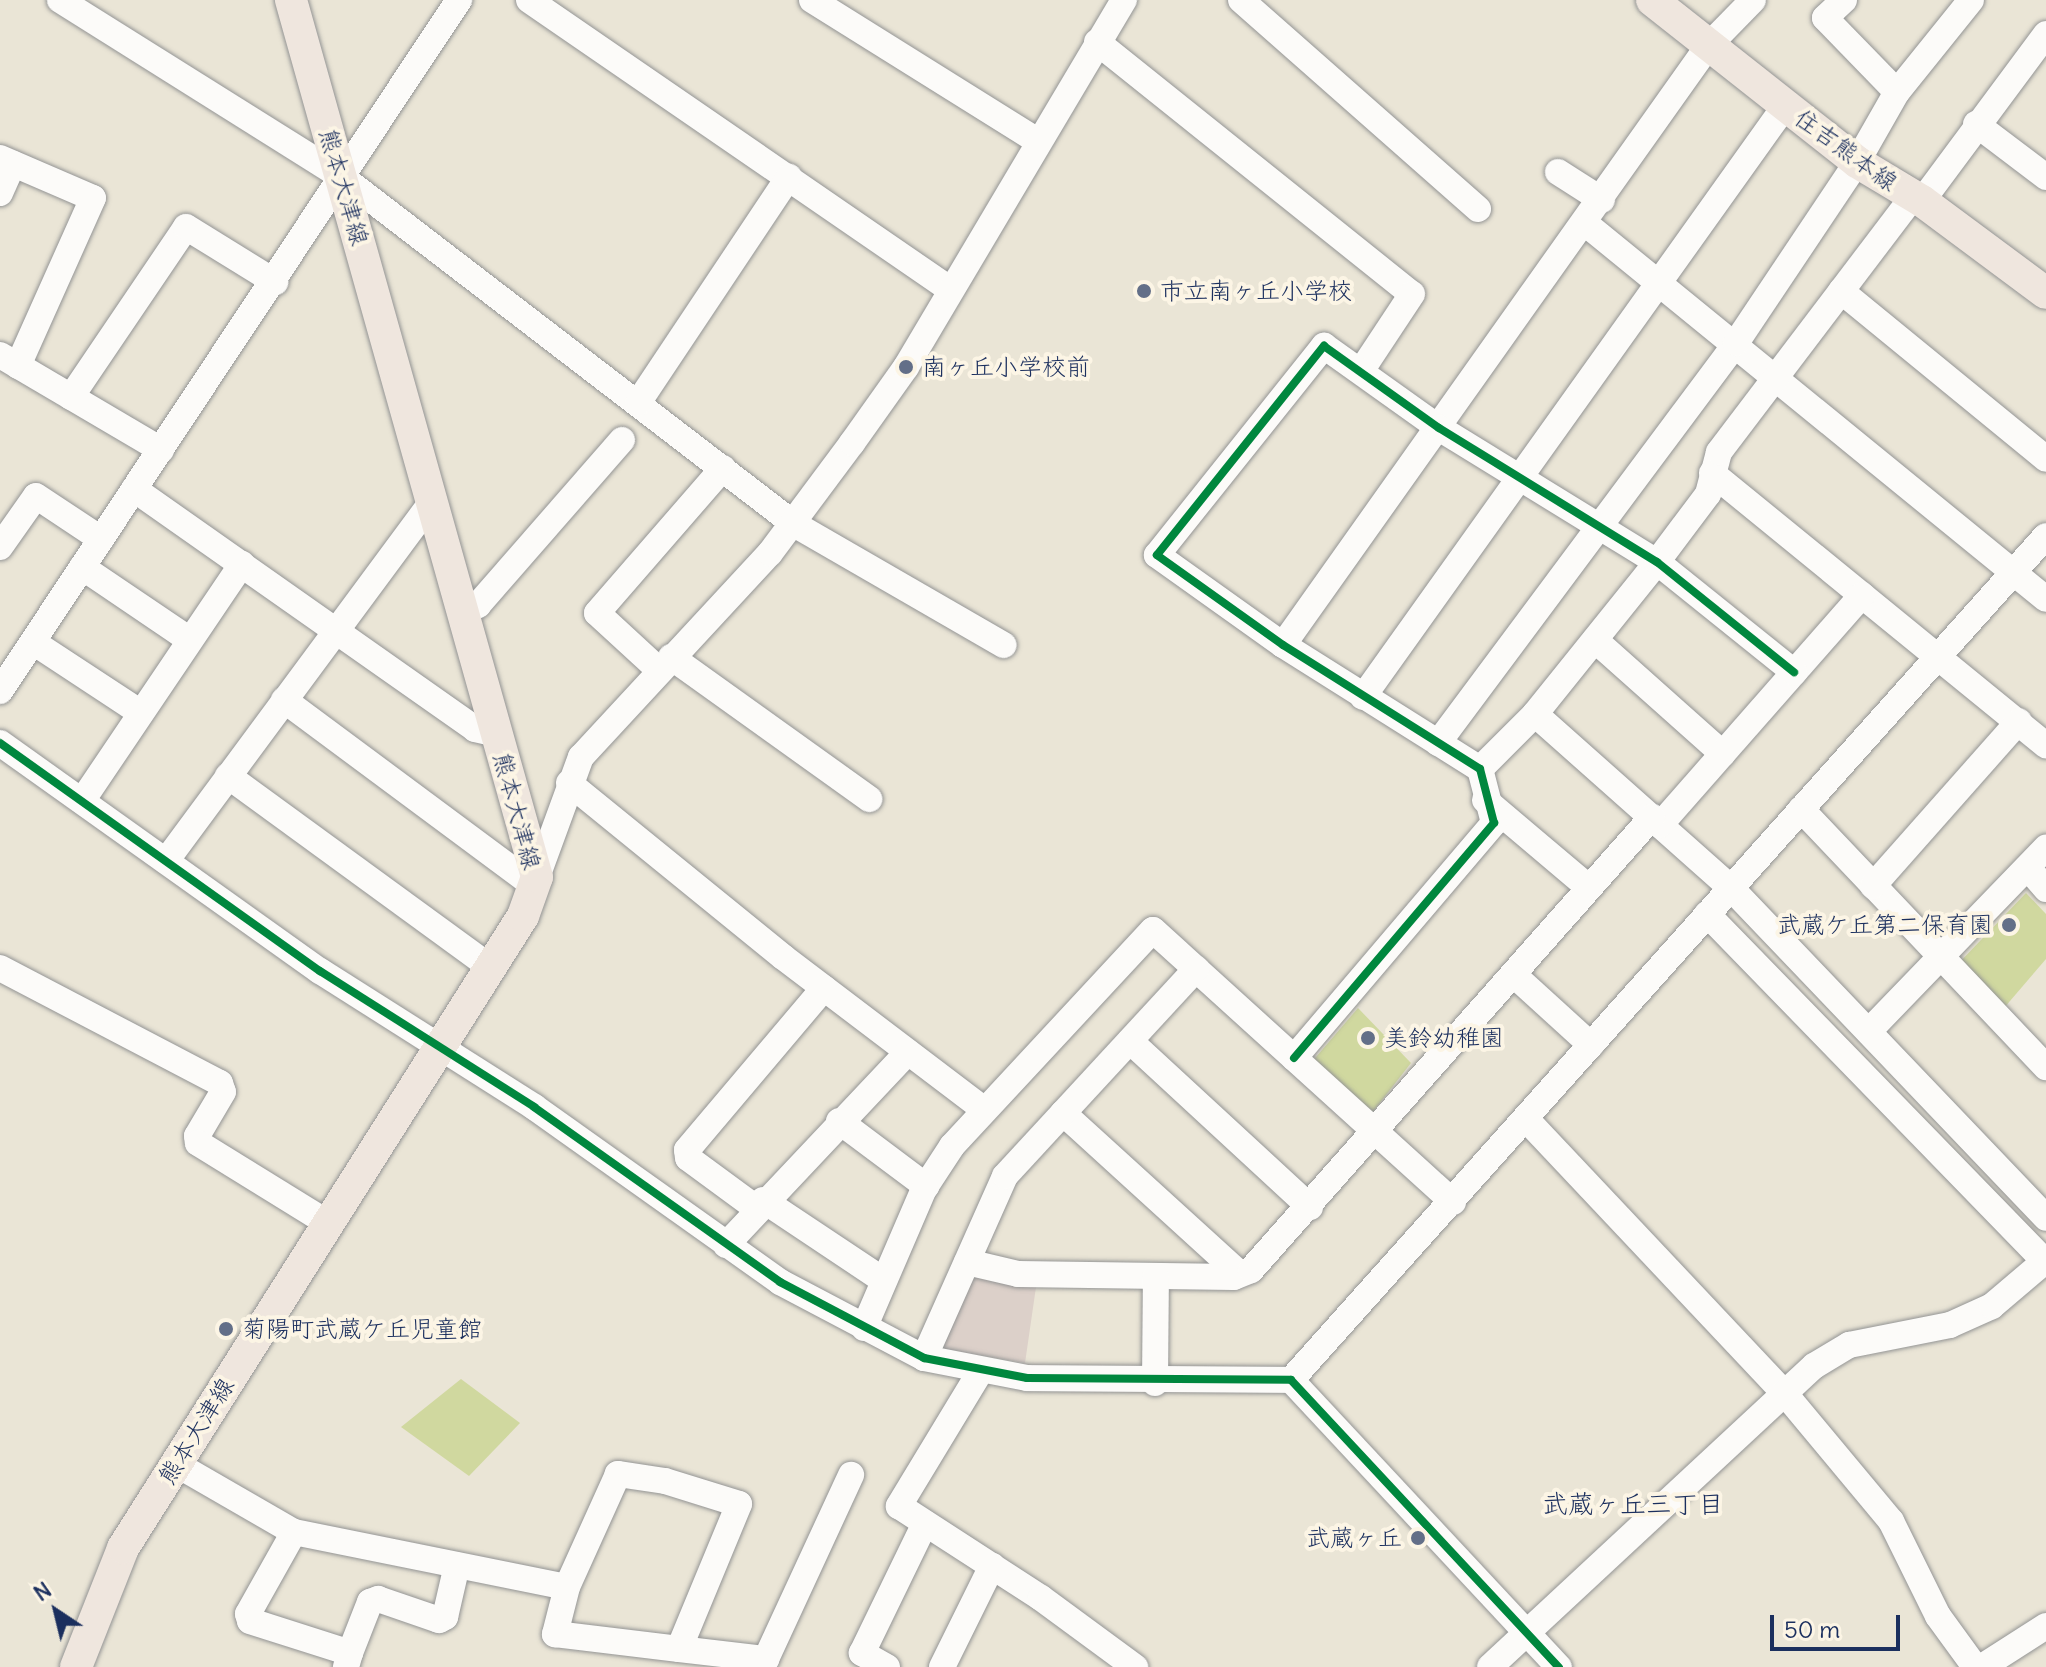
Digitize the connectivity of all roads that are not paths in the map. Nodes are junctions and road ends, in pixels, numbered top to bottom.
1 (60, 0) edge
2 (291, 0) edge
3 (459, 0) edge
4 (529, 0) edge
5 (812, 0) edge
6 (1124, 0) edge
7 (1241, 0) edge
8 (1652, 0) edge
9 (1753, 0) edge
10 (1844, 0) edge
11 (1966, 2) edge
12 (2046, 34) edge
13 (1097, 42) junction
14 (1708, 46) junction
15 (1897, 92) junction
16 (1785, 106) junction
17 (1976, 124) junction
18 (1038, 141) junction
19 (7, 161) edge
20 (1857, 162) junction
21 (1558, 172) dead end
22 (342, 177) junction
23 (789, 177) junction
24 (2046, 177) edge
25 (0, 193) edge
26 (1602, 200) junction
27 (1917, 200) junction
28 (1478, 209) dead end
29 (1586, 224) junction
30 (275, 282) junction
31 (1660, 283) junction
32 (951, 290) junction
33 (1841, 291) junction
34 (2046, 293) edge
35 (1736, 343) junction
36 (9, 361) edge
37 (1361, 371) junction
38 (1774, 379) junction
39 (71, 397) junction
40 (638, 403) junction
41 (1439, 428) junction
42 (622, 440) dead end
43 (161, 450) junction
44 (2046, 459) edge
45 (723, 468) junction
46 (1712, 473) junction
47 (1520, 476) junction
48 (134, 489) junction
49 (432, 501) junction
50 (794, 524) junction
51 (1602, 527) junction
52 (2046, 536) edge
53 (101, 539) junction
54 (0, 547) edge
55 (1657, 562) junction
56 (242, 564) junction
57 (82, 567) junction
58 (2014, 573) junction
59 (1862, 595) junction
60 (2046, 599) edge
61 (463, 612) junction
62 (336, 630) junction
63 (190, 640) junction
64 (1595, 640) junction
65 (33, 642) junction
66 (1004, 645) dead end
67 (1283, 645) junction
68 (1940, 655) junction
69 (665, 664) junction
70 (1794, 672) junction
71 (0, 691) edge
72 (1363, 697) junction
73 (284, 700) junction
74 (141, 713) junction
75 (1535, 714) junction
76 (2019, 721) junction
77 (497, 734) junction
78 (0, 743) edge
79 (1438, 743) junction
80 (2046, 745) edge
81 (1723, 754) junction
82 (1480, 769) junction
83 (228, 776) junction
84 (569, 783) junction
85 (869, 799) dead end
86 (1485, 800) junction
87 (82, 801) junction
88 (1801, 809) junction
89 (1656, 821) junction
90 (2046, 848) edge
91 (166, 861) junction
92 (2028, 868) junction
93 (536, 882) junction
94 (1873, 886) junction
95 (1589, 888) junction
96 (1731, 888) junction
97 (2046, 889) edge
98 (1707, 914) junction
99 (1943, 959) junction
100 (490, 967) junction
101 (0, 968) edge
102 (1196, 969) junction
103 (1514, 975) junction
104 (824, 988) junction
105 (1869, 1031) junction
106 (1130, 1041) junction
107 (1591, 1045) junction
108 (439, 1046) junction
109 (908, 1052) junction
110 (1294, 1058) junction
111 (2046, 1067) edge
112 (983, 1109) junction
113 (1063, 1113) junction
114 (1526, 1119) junction
115 (839, 1121) junction
116 (1376, 1132) junction
117 (926, 1186) junction
118 (1453, 1202) junction
119 (760, 1204) junction
120 (1310, 1207) junction
121 (2046, 1218) edge
122 (326, 1222) junction
123 (726, 1245) junction
124 (2046, 1261) edge
125 (967, 1262) junction
126 (1240, 1274) junction
127 (1156, 1277) junction
128 (883, 1280) junction
129 (864, 1328) junction
130 (924, 1358) junction
131 (980, 1372) junction
132 (1291, 1380) junction
133 (1155, 1383) junction
134 (1786, 1395) junction
135 (176, 1464) junction
136 (851, 1475) dead end
137 (925, 1523) junction
138 (294, 1532) junction
139 (457, 1565) junction
140 (992, 1566) junction
141 (567, 1587) junction
142 (2046, 1626) edge
143 (1526, 1632) junction
144 (679, 1649) junction
145 (348, 1660) edge
146 (76, 1667) edge
147 (887, 1667) edge
148 (942, 1667) edge
149 (1135, 1667) edge
150 (1490, 1667) edge
151 (1559, 1667) edge
152 (1975, 1667) edge
153 (1982, 1667) edge

1 - 22 street
2 - 22 main road, 熊本大津線
3 - 22 street
4 - 23 street
5 - 18 street
6 - 13 street
7 - 28 street
8 - 14 main road, 住吉熊本線
9 - 14 street
10 - 15 street
11 - 15 street
12 - 17 street
13 - 18 street
13 - 37 street
14 - 16 main road, 住吉熊本線
14 - 26 street
15 - 20 street
16 - 20 main road, 住吉熊本線
16 - 31 street
17 - 24 street
17 - 27 street
18 - 32 street
19 - 25 street
19 - 36 street
20 - 27 main road, 住吉熊本線
20 - 35 street
21 - 26 street
22 - 30 street
22 - 40 street
22 - 49 main road, 熊本大津線
23 - 32 street
23 - 40 street
26 - 29 street
27 - 33 street
27 - 34 main road, 住吉熊本線
29 - 31 street
29 - 41 street
30 - 39 street
30 - 43 street
31 - 35 street
31 - 47 street
32 - 50 street
33 - 38 street
33 - 44 street
35 - 38 street
35 - 51 street
36 - 39 street
37 - 41 street
37 - 67 street
38 - 46 street
38 - 58 street
39 - 43 street
40 - 45 street
41 - 47 street
41 - 67 street
42 - 61 street
43 - 48 street
45 - 50 street
45 - 69 street
46 - 55 street
46 - 59 street
47 - 51 street
47 - 72 street
48 - 53 street
48 - 56 street
49 - 61 main road, 熊本大津線
49 - 62 street
50 - 66 street
50 - 69 street
51 - 55 street
51 - 79 street
52 - 58 street
53 - 54 street
53 - 57 street
55 - 64 street
55 - 70 street
56 - 62 street
56 - 63 street
57 - 63 street
57 - 65 street
58 - 60 street
58 - 68 street
59 - 68 street
59 - 70 street
61 - 77 main road, 熊本大津線
62 - 73 street
62 - 77 street
63 - 74 street
64 - 75 street
64 - 81 street
65 - 71 street
65 - 74 street
67 - 72 street
68 - 76 street
68 - 88 street
69 - 84 street
69 - 85 street
70 - 81 street
72 - 79 street
73 - 83 street
73 - 93 street
74 - 87 street
75 - 82 street
75 - 89 street
76 - 80 street
76 - 94 street
77 - 93 main road, 熊本大津線
78 - 87 street
79 - 82 street
81 - 89 street
82 - 86 street
83 - 91 street
83 - 100 street
84 - 93 street
84 - 104 street
86 - 95 street
86 - 110 street
87 - 91 street
88 - 94 street
88 - 96 street
89 - 95 street
89 - 96 street
90 - 92 street
91 - 108 street
92 - 97 street
92 - 99 street
93 - 100 main road, 熊本大津線
94 - 99 street
95 - 103 street
96 - 98 street
96 - 105 street
98 - 107 street
98 - 124 street
99 - 105 street
99 - 111 street
100 - 108 main road, 熊本大津線
101 - 122 street
102 - 106 street
102 - 110 street
102 - 112 street
103 - 107 street
103 - 116 street
104 - 109 street
104 - 119 street
105 - 121 street
106 - 113 street
106 - 120 street
107 - 114 street
108 - 122 main road, 熊本大津線
108 - 123 street
109 - 112 street
109 - 115 street
110 - 116 street
112 - 117 street
113 - 125 street
113 - 126 street
114 - 118 street
114 - 134 street
115 - 117 street
115 - 119 street
116 - 118 street
116 - 120 street
117 - 128 street
118 - 132 street
119 - 123 street
119 - 128 street
120 - 126 street
122 - 135 main road, 熊本大津線
123 - 129 street
124 - 134 street
125 - 127 street
125 - 130 street
126 - 127 street
127 - 133 street
128 - 129 street
129 - 130 street
130 - 131 street
131 - 133 street
131 - 137 street
132 - 133 street
132 - 143 street
134 - 143 street
134 - 152 street
135 - 138 street
135 - 146 main road, 熊本大津線
136 - 144 street
137 - 140 street
137 - 147 street
138 - 139 street
138 - 145 street
139 - 141 street
139 - 145 street
140 - 148 street
140 - 149 street
141 - 144 street
141 - 144 street
142 - 153 street
143 - 150 street
143 - 151 street

